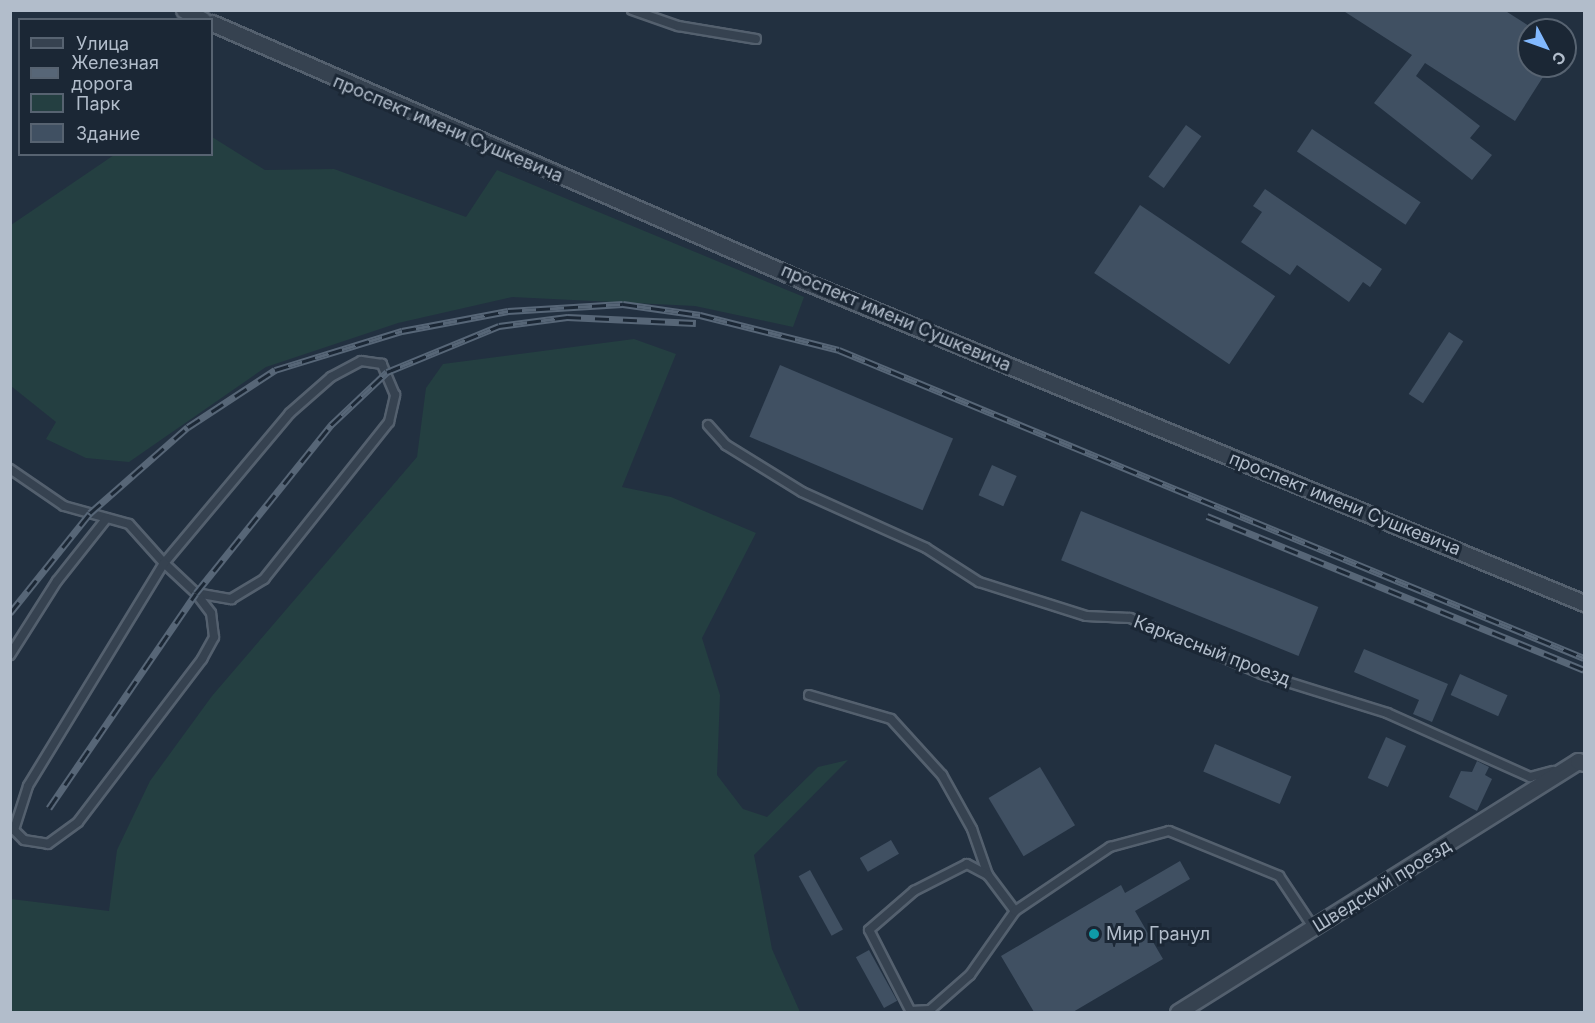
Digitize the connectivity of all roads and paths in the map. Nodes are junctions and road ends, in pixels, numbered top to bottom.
1 (184, 10) edge
2 (632, 10) edge
3 (199, 18) edge
4 (213, 23) edge
5 (756, 39) dead end
6 (708, 425) dead end
7 (10, 469) edge
8 (107, 518) junction
9 (164, 562) junction
10 (196, 593) junction
11 (1584, 603) edge
12 (10, 655) edge
13 (809, 695) dead end
14 (1584, 763) edge
15 (1566, 768) junction
16 (988, 875) junction
17 (1015, 911) junction
18 (1314, 928) junction
19 (911, 1012) edge
20 (1178, 1012) edge

1 - 3 street
2 - 5 lane
4 - 11 street, проспект имени Сушкевича
6 - 15 lane, Каркасный проезд
7 - 8 lane
8 - 9 lane
8 - 12 lane
9 - 10 lane
9 - 10 lane
9 - 10 lane
13 - 16 lane
14 - 15 street, Шведский проезд
15 - 18 street, Шведский проезд
16 - 17 lane
16 - 19 lane
17 - 18 lane
17 - 19 lane
18 - 20 street, Шведский проезд

